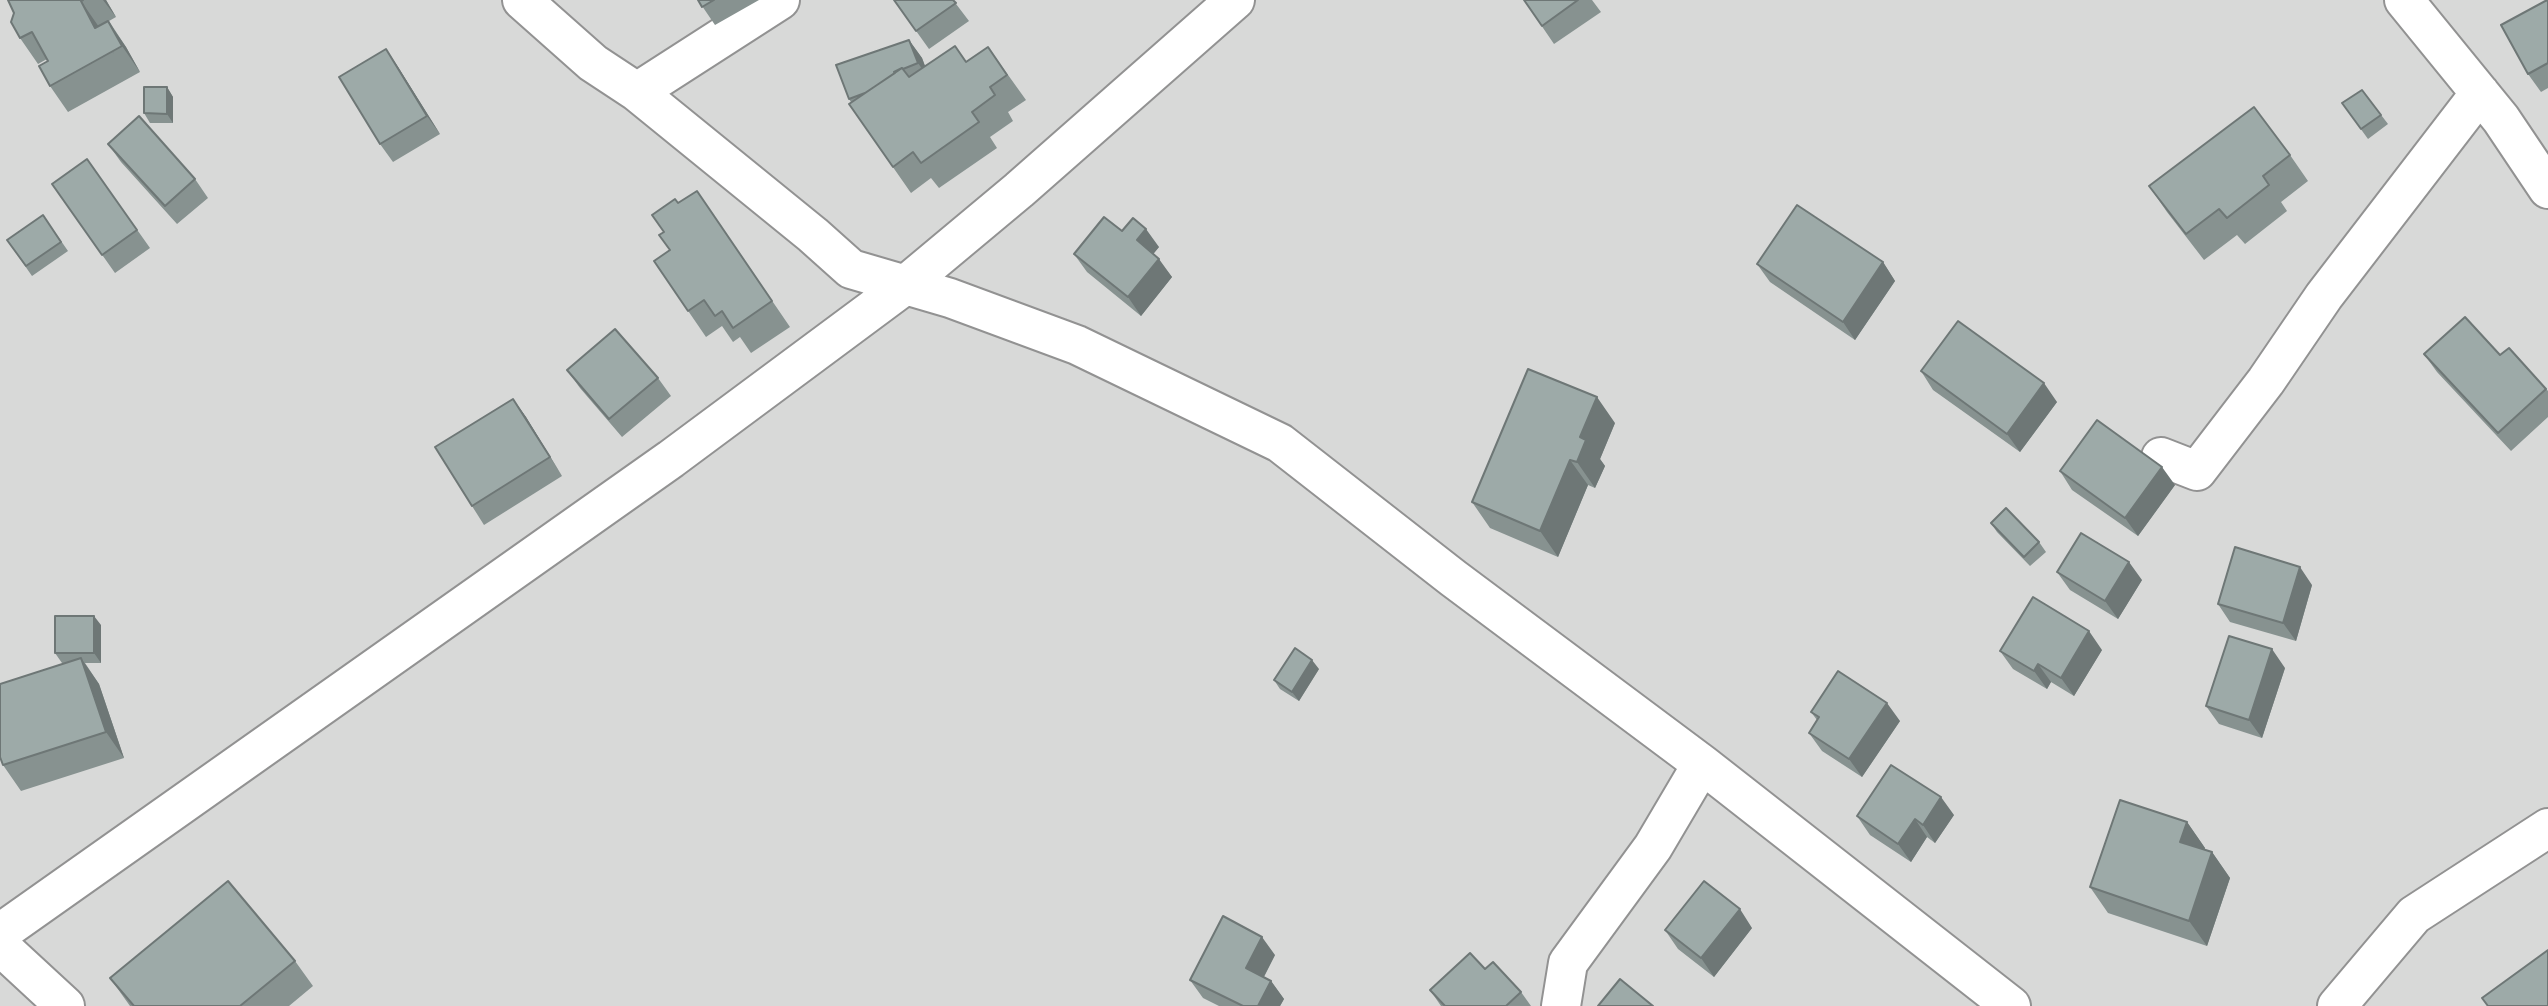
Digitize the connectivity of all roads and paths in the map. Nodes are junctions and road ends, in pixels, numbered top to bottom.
1 (522, 0) edge
2 (780, 0) edge
3 (1235, 0) edge
4 (2404, 0) edge
5 (637, 92) junction
6 (2480, 93) junction
7 (2548, 188) edge
8 (904, 286) junction
9 (2161, 457) dead end
10 (1702, 764) junction
11 (2548, 828) edge
12 (0, 933) edge
13 (0, 946) edge
14 (65, 1006) edge
15 (1561, 1006) edge
16 (2011, 1006) edge
17 (2336, 1006) edge

1 - 5 street
2 - 5 street
3 - 8 street
4 - 6 street
5 - 8 street
6 - 7 street
6 - 9 street
8 - 10 street
8 - 12 street
10 - 15 street
10 - 16 street
11 - 17 street
13 - 14 street

